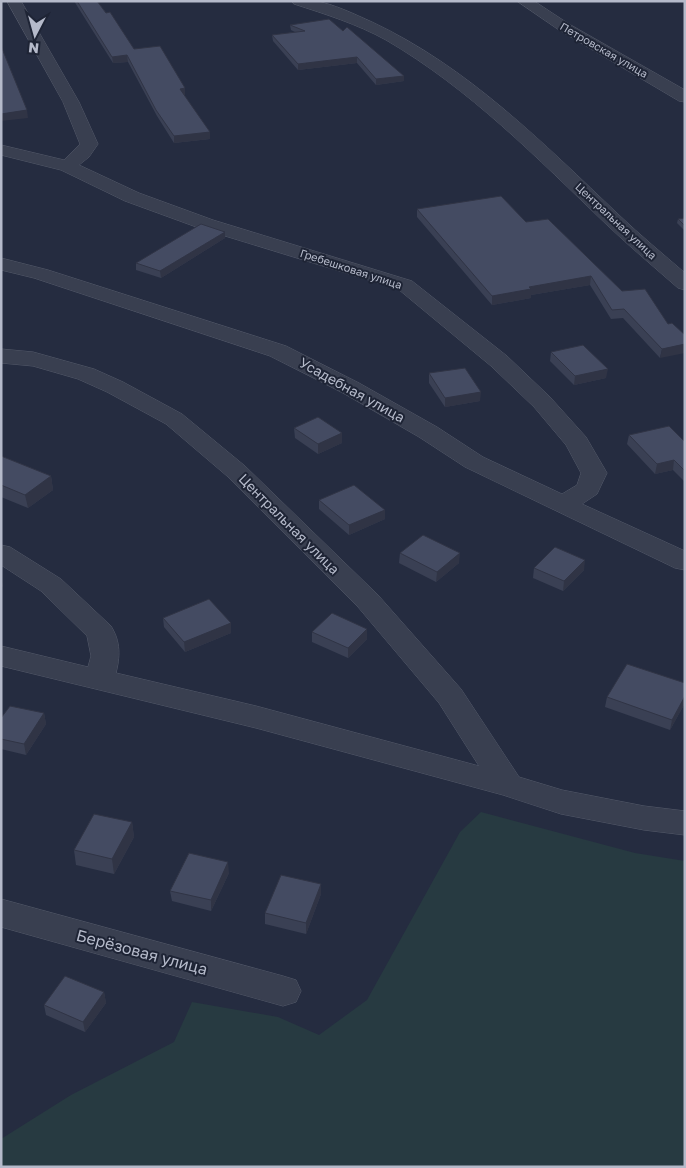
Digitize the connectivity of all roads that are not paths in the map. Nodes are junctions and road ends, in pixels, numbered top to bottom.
1 (14, 1) edge
2 (524, 1) edge
3 (305, 2) edge
4 (685, 97) edge
5 (1, 150) edge
6 (67, 166) junction
7 (1, 264) edge
8 (685, 284) edge
9 (1, 356) edge
10 (564, 504) junction
11 (1, 553) edge
12 (685, 562) edge
13 (1, 656) edge
14 (100, 679) junction
15 (508, 785) junction
16 (685, 823) edge
17 (1, 913) edge
18 (283, 991) dead end

1 - 6 street
2 - 4 street, Петровская улица
3 - 8 street, Центральная улица
5 - 6 street, Гребешковая улица
6 - 10 street, Гребешковая улица
7 - 10 street, Усадебная улица
9 - 15 street, Центральная улица
10 - 12 street, Усадебная улица
11 - 14 street
13 - 14 street
14 - 15 street
15 - 16 street
17 - 18 street, Берёзовая улица

